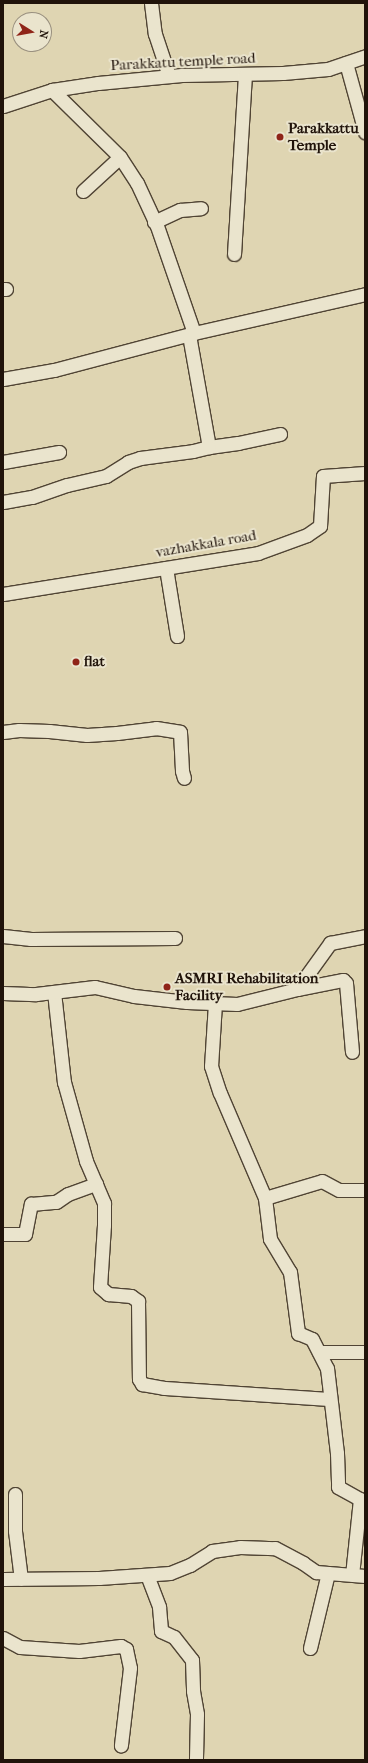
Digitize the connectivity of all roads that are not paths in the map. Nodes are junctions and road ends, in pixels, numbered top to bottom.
1 (151, 3) edge
2 (365, 56) edge
3 (346, 63) junction
4 (246, 74) junction
5 (169, 76) junction
6 (52, 90) junction
7 (3, 106) edge
8 (365, 132) edge
9 (120, 157) junction
10 (83, 190) dead end
11 (201, 208) dead end
12 (154, 222) junction
13 (234, 254) dead end
14 (365, 294) edge
15 (192, 334) junction
16 (3, 379) edge
17 (280, 434) dead end
18 (208, 447) junction
19 (60, 452) dead end
20 (3, 462) edge
21 (365, 473) edge
22 (3, 502) edge
23 (166, 568) junction
24 (3, 594) edge
25 (177, 636) dead end
26 (3, 732) edge
27 (184, 778) dead end
28 (3, 936) edge
29 (365, 936) edge
30 (175, 938) dead end
31 (297, 989) junction
32 (54, 992) junction
33 (3, 993) edge
34 (215, 1003) junction
35 (352, 1052) dead end
36 (96, 1184) junction
37 (365, 1190) edge
38 (265, 1198) junction
39 (3, 1234) edge
40 (319, 1352) junction
41 (365, 1352) edge
42 (330, 1399) junction
43 (16, 1494) dead end
44 (362, 1499) edge
45 (328, 1573) junction
46 (147, 1575) junction
47 (358, 1576) edge
48 (3, 1579) edge
49 (21, 1579) junction
50 (3, 1638) edge
51 (310, 1648) dead end
52 (121, 1745) dead end
53 (196, 1759) edge

1 - 5 street
2 - 3 street, Parakkatu temple road
3 - 4 street, Parakkatu temple road
3 - 8 street
4 - 5 street, Parakkatu temple road
4 - 13 street
5 - 6 street, Parakkatu temple road
6 - 7 street, Parakkatu temple road
6 - 9 street
9 - 10 street
9 - 12 street
11 - 12 street
12 - 15 street
14 - 15 street
15 - 16 street
15 - 18 street
17 - 18 street
18 - 22 street
19 - 20 street
21 - 23 street, vazhakkala road
23 - 24 street, vazhakkala road
23 - 25 street
26 - 27 street
28 - 30 street
29 - 31 street
31 - 34 street
31 - 35 street
32 - 33 street
32 - 34 street
32 - 36 street
34 - 38 street
36 - 39 street
36 - 42 street
37 - 38 street
38 - 40 street
40 - 41 street
40 - 42 street
42 - 44 street
43 - 49 street
44 - 47 street
45 - 46 street
45 - 47 street
45 - 51 street
46 - 49 street
46 - 53 street
48 - 49 street
50 - 52 street

